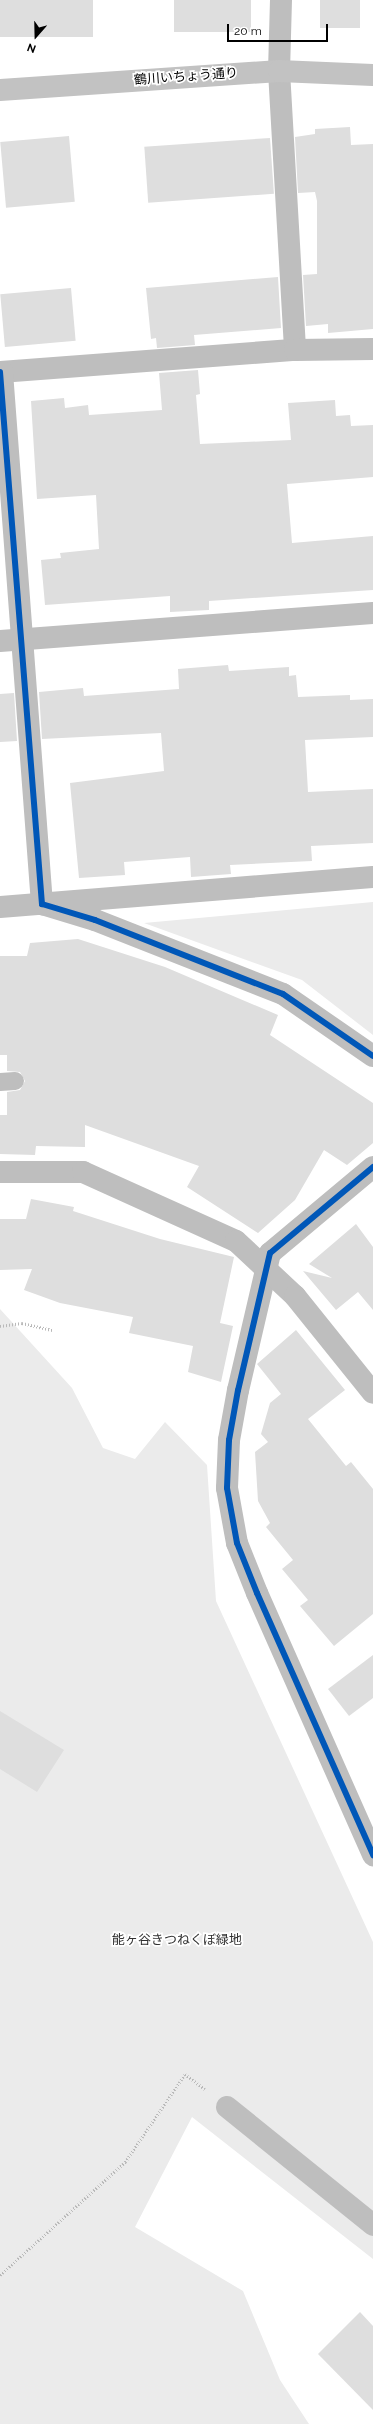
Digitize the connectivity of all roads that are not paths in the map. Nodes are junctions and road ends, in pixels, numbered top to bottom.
1 (281, 0) edge
2 (279, 71) junction
3 (373, 75) edge
4 (0, 90) edge
5 (373, 349) edge
6 (295, 350) junction
7 (1, 372) edge
8 (373, 613) edge
9 (10, 641) edge
10 (373, 876) edge
11 (42, 904) junction
12 (0, 907) edge
13 (373, 1056) edge
14 (373, 1167) edge
15 (0, 1172) edge
16 (264, 1267) junction
17 (373, 1394) edge
18 (373, 1855) edge
19 (227, 2107) road end
20 (373, 2225) edge

1 - 2 street
2 - 3 street, 鶴川いちょう通り
2 - 4 street, 鶴川いちょう通り
2 - 6 street
5 - 6 street
6 - 7 street
7 - 9 street
8 - 9 street
9 - 11 street
10 - 11 street
11 - 12 street
11 - 13 street
14 - 16 street
15 - 16 street
16 - 17 street
16 - 18 street
19 - 20 street

